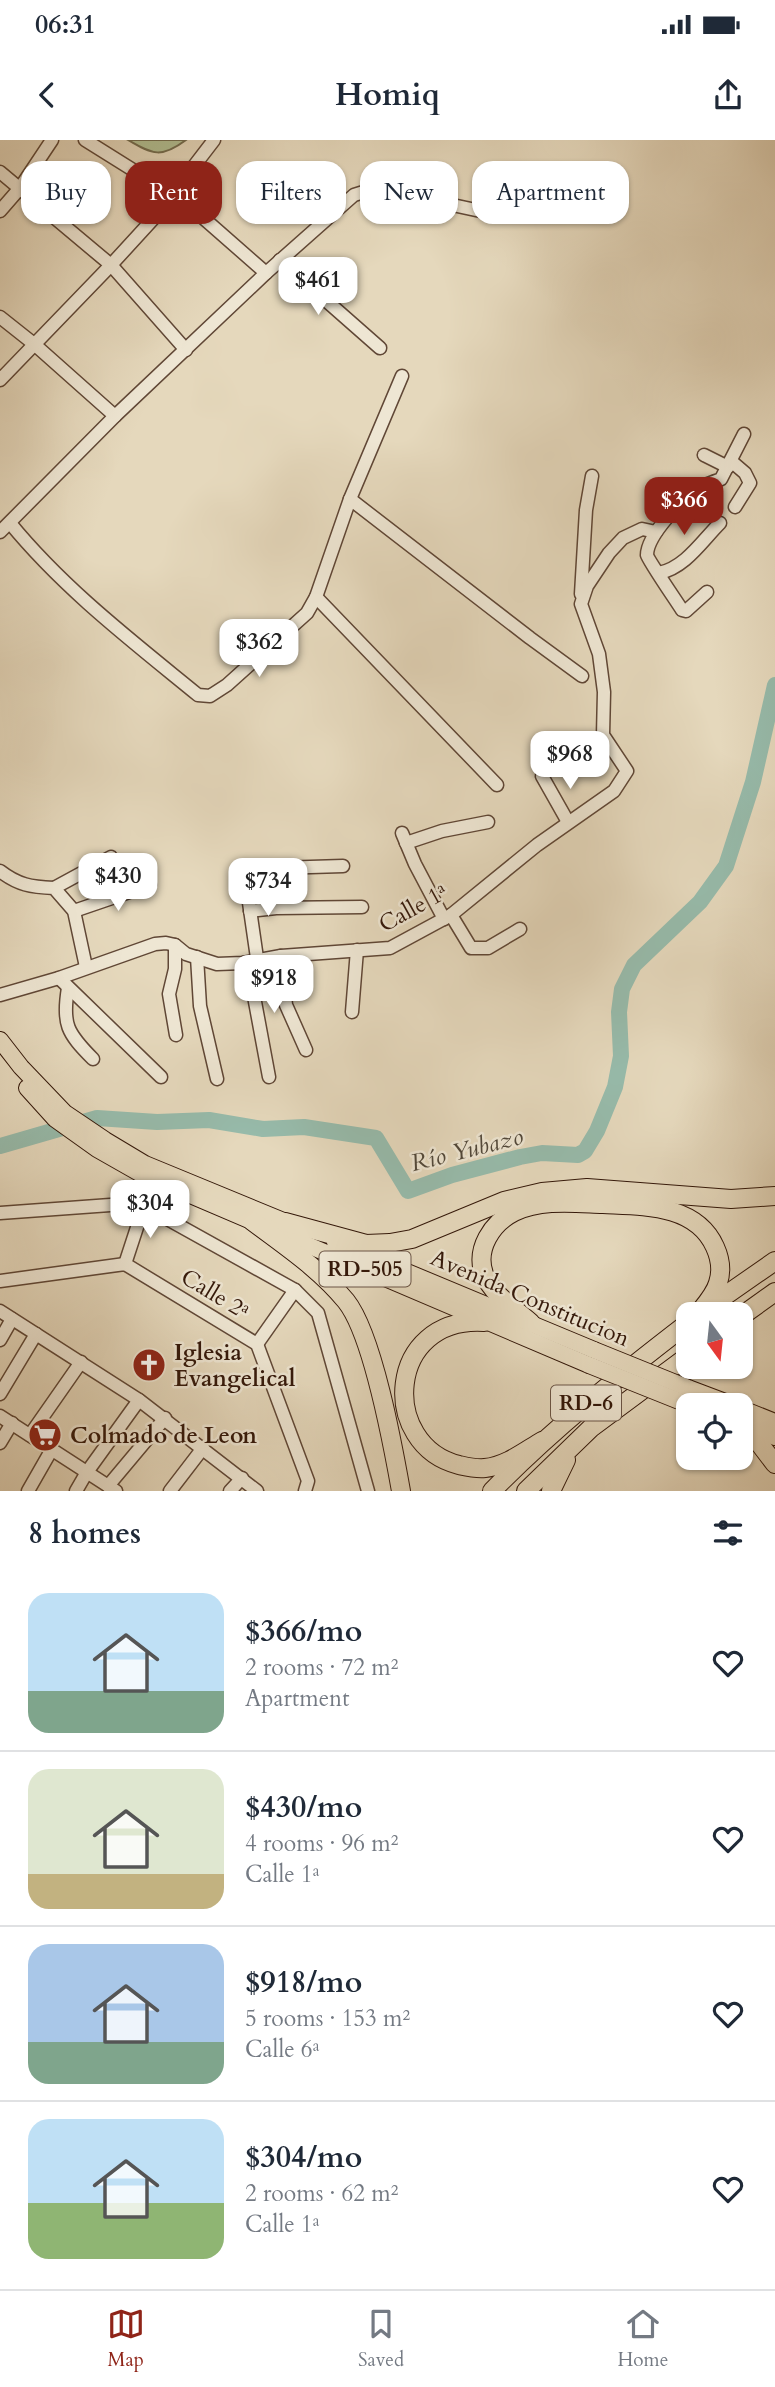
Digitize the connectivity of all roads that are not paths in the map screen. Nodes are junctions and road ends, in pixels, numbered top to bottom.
1 (52, 140) edge
2 (85, 140) edge
3 (214, 140) edge
4 (198, 161) edge
5 (125, 165) edge
6 (0, 172) edge
7 (20, 188) junction
8 (472, 209) edge
9 (0, 211) edge
10 (149, 224) edge
11 (211, 224) edge
12 (280, 260) junction
13 (111, 265) junction
14 (266, 272) junction
15 (0, 317) edge
16 (34, 344) junction
17 (380, 348) dead end
18 (186, 350) junction
19 (402, 376) dead end
20 (0, 380) edge
21 (115, 416) junction
22 (744, 434) dead end
23 (704, 455) dead end
24 (729, 464) junction
25 (593, 476) dead end
26 (350, 499) junction
27 (735, 507) dead end
28 (720, 523) dead end
29 (5, 528) edge
30 (656, 532) junction
31 (659, 573) junction
32 (707, 592) dead end
33 (316, 597) junction
34 (581, 604) junction
35 (582, 676) dead end
36 (542, 776) dead end
37 (497, 785) dead end
38 (488, 822) dead end
39 (569, 822) junction
40 (111, 857) dead end
41 (343, 866) dead end
42 (0, 871) edge
43 (150, 885) dead end
44 (54, 888) junction
45 (362, 907) dead end
46 (74, 911) junction
47 (250, 911) junction
48 (447, 917) junction
49 (520, 929) dead end
50 (175, 945) junction
51 (357, 950) junction
52 (281, 956) junction
53 (197, 957) junction
54 (257, 958) junction
55 (243, 962) junction
56 (86, 967) junction
57 (63, 983) junction
58 (0, 995) edge
59 (352, 1012) dead end
60 (176, 1035) dead end
61 (0, 1040) edge
62 (306, 1050) dead end
63 (0, 1058) edge
64 (93, 1059) dead end
65 (161, 1077) dead end
66 (269, 1077) dead end
67 (217, 1079) dead end
68 (60, 1116) junction
69 (143, 1169) junction
70 (775, 1196) edge
71 (144, 1206) junction
72 (0, 1213) edge
73 (252, 1221) junction
74 (285, 1222) junction
75 (775, 1261) edge
76 (125, 1264) junction
77 (0, 1281) edge
78 (295, 1290) junction
79 (775, 1292) edge
80 (707, 1302) edge
81 (716, 1302) edge
82 (775, 1302) edge
83 (753, 1308) edge
84 (0, 1311) edge
85 (753, 1311) edge
86 (12, 1319) junction
87 (484, 1322) junction
88 (531, 1323) junction
89 (676, 1332) edge
90 (36, 1334) junction
91 (0, 1340) edge
92 (257, 1344) junction
93 (591, 1357) junction
94 (81, 1362) junction
95 (676, 1365) edge
96 (0, 1394) edge
97 (676, 1394) edge
98 (139, 1400) junction
99 (753, 1413) edge
100 (0, 1416) edge
101 (165, 1418) junction
102 (775, 1422) edge
103 (12, 1423) junction
104 (591, 1428) junction
105 (753, 1429) edge
106 (30, 1435) junction
107 (753, 1437) edge
108 (775, 1437) edge
109 (542, 1441) junction
110 (0, 1443) edge
111 (202, 1448) junction
112 (52, 1449) junction
113 (775, 1464) edge
114 (87, 1472) junction
115 (242, 1478) junction
116 (112, 1489) edge
117 (28, 1491) edge
118 (76, 1491) edge
119 (170, 1491) edge
120 (230, 1491) edge
121 (257, 1491) edge
122 (305, 1491) edge
123 (368, 1491) edge
124 (401, 1491) edge
125 (492, 1491) edge
126 (526, 1491) edge
127 (551, 1491) edge

1 - 7 street
2 - 5 street
3 - 4 street
6 - 7 street
7 - 9 street
7 - 13 street
8 - 12 street
10 - 13 street
11 - 14 street
12 - 14 street
12 - 17 street
13 - 16 street
13 - 18 street
14 - 18 street
15 - 16 street
16 - 20 street
16 - 21 street
18 - 21 street
19 - 26 street
21 - 29 street
22 - 24 street
23 - 24 street
24 - 27 street
24 - 30 street
25 - 34 street
26 - 33 street
26 - 35 street
28 - 31 street
29 - 33 street
30 - 31 street
30 - 34 street
31 - 32 street
33 - 37 street
34 - 39 street, Calle 1ª
36 - 39 street
38 - 48 street
39 - 48 street, Calle 1ª
40 - 44 street
41 - 47 street
42 - 44 street
43 - 46 street
44 - 46 street
45 - 47 street
46 - 56 street
47 - 54 street
48 - 49 street
48 - 51 street, Calle 1ª
50 - 53 street, Calle 1ª
50 - 56 street
50 - 60 street
51 - 52 street, Calle 1ª
51 - 59 street
52 - 54 street, Calle 1ª
52 - 62 street
53 - 55 street, Calle 1ª
53 - 67 street
54 - 55 street, Calle 1ª
55 - 66 street
56 - 57 street
57 - 58 street
57 - 64 street
57 - 65 street
61 - 68 main road, Avenida Constitucion / RD-505
63 - 68 main road, RD-505
68 - 69 main road, Avenida Constitucion / RD-505
69 - 73 main road, RD-505
69 - 74 main road, Avenida Constitucion / RD-505
70 - 74 highway
71 - 72 street
71 - 76 street
71 - 78 street
73 - 87 main road, RD-505
73 - 124 highway
74 - 88 main road, Avenida Constitucion / RD-505
75 - 81 highway
76 - 77 street
76 - 92 street, Calle 2ª
78 - 92 street
78 - 123 street
79 - 83 highway
80 - 88 highway
82 - 85 highway
84 - 86 street
86 - 90 street
86 - 91 street
87 - 93 main road, RD-505
87 - 109 highway
88 - 93 main road, Avenida Constitucion / RD-505
89 - 109 highway, RD-6
90 - 94 street
90 - 96 street
92 - 122 street, Calle 2ª
93 - 97 main road, Avenida Constitucion / RD-505, bridge
94 - 98 street
94 - 106 street
95 - 104 highway, RD-6
98 - 101 street
98 - 114 street
99 - 102 main road
100 - 103 street
101 - 111 street
101 - 116 street
103 - 106 street
103 - 110 street
104 - 126 highway, RD-6
104 - 127 highway
105 - 108 main road
106 - 112 street
107 - 113 highway
109 - 125 highway, RD-6
111 - 115 street
111 - 119 street
112 - 114 street
112 - 117 street
114 - 116 street
114 - 118 street
115 - 120 street
115 - 121 street

